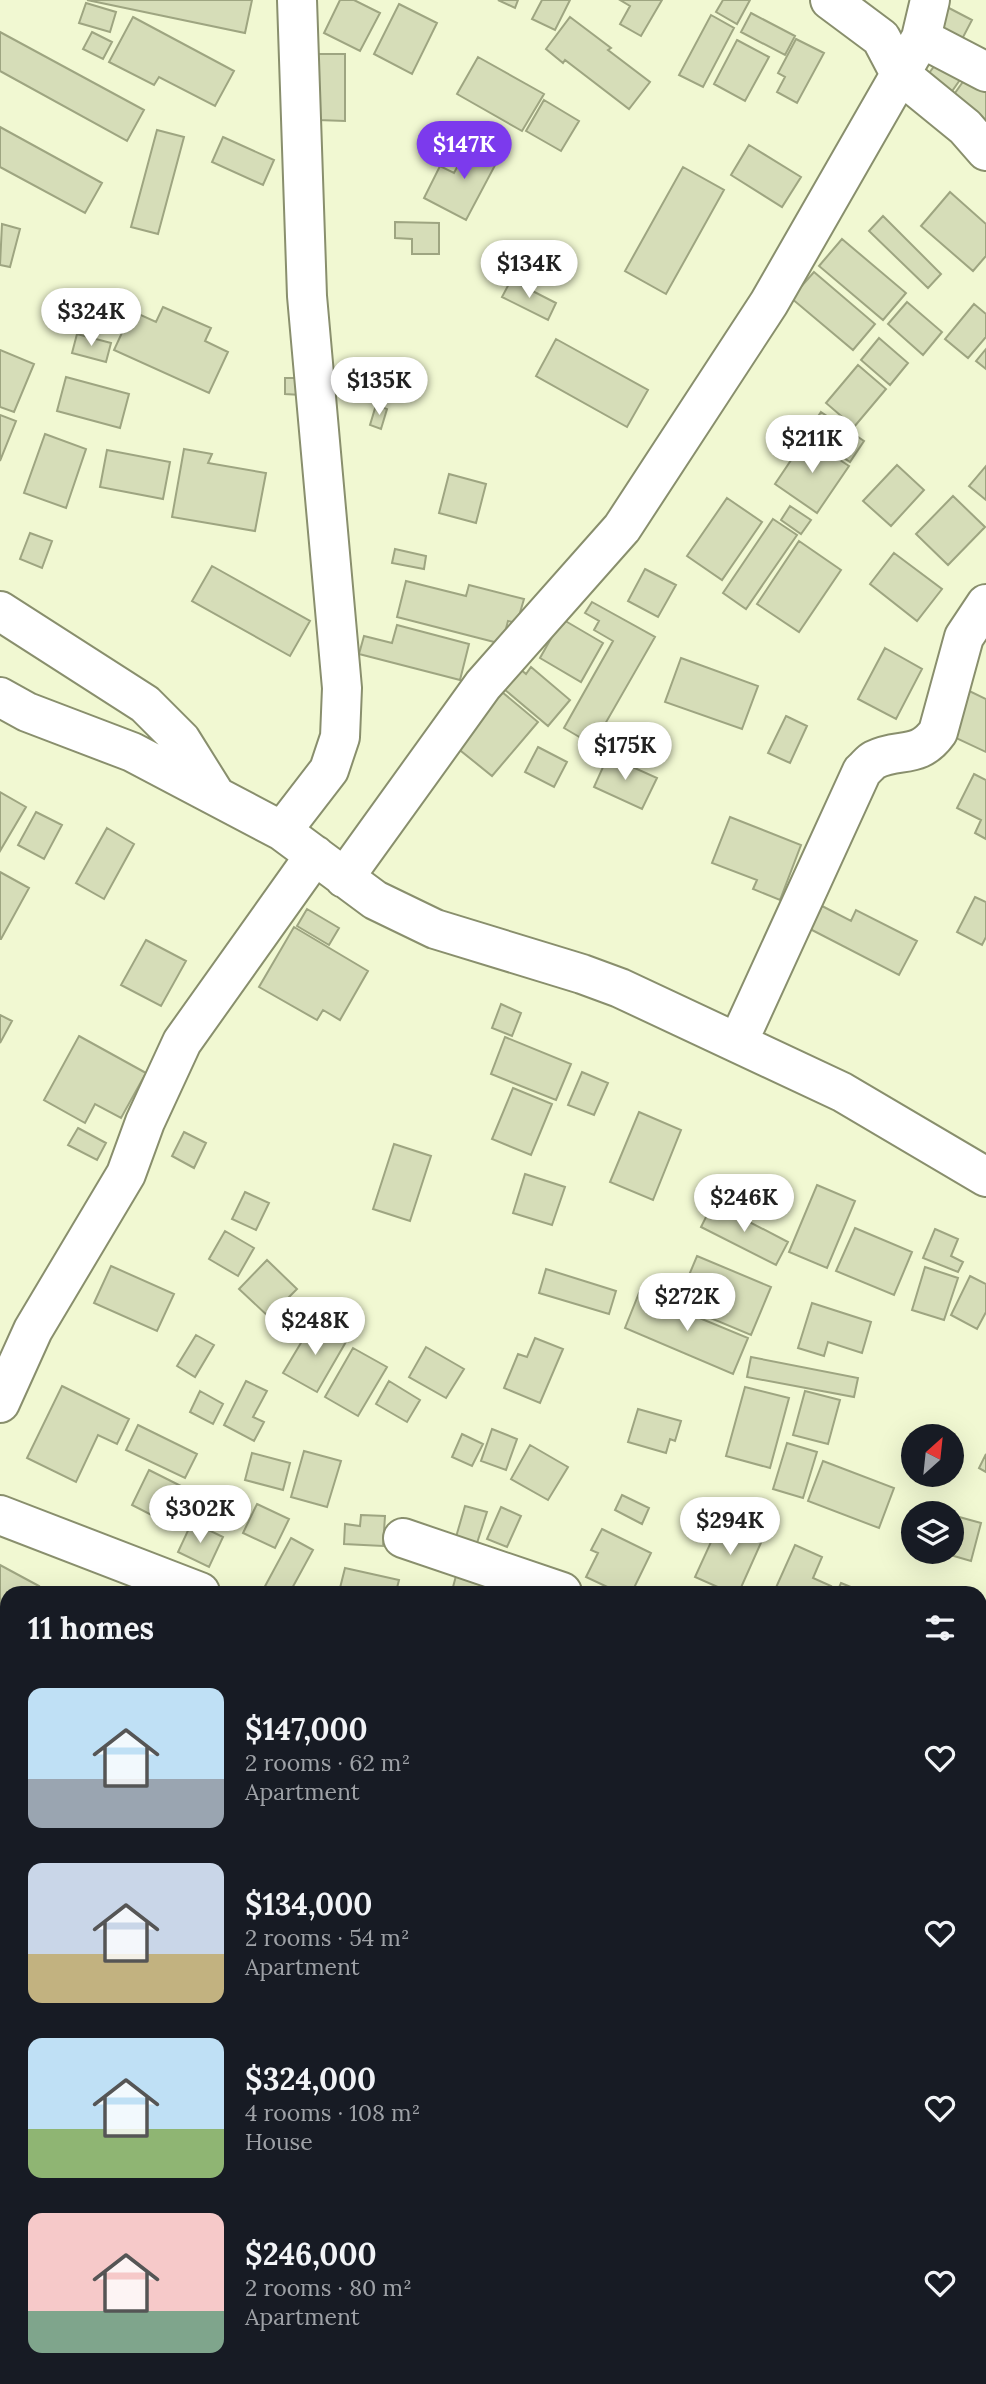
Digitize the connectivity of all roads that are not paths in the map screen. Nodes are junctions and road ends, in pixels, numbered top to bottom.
1 (297, 0) edge
2 (830, 0) edge
3 (930, 0) edge
4 (921, 38) junction
5 (986, 72) edge
6 (900, 74) junction
7 (986, 151) edge
8 (986, 604) edge
9 (0, 611) edge
10 (0, 696) edge
11 (216, 797) junction
12 (282, 831) junction
13 (330, 866) junction
14 (738, 1042) junction
15 (986, 1177) edge
16 (0, 1403) edge
17 (0, 1515) edge
18 (403, 1538) dead end
19 (184, 1586) edge
20 (544, 1586) edge

1 - 12 street
2 - 6 street
3 - 4 street
4 - 5 street
4 - 6 street
6 - 7 street
6 - 13 street
8 - 14 street
9 - 11 street
10 - 11 street
11 - 12 street
12 - 13 street
13 - 14 street
13 - 16 street
14 - 15 street
17 - 19 street
18 - 20 street

